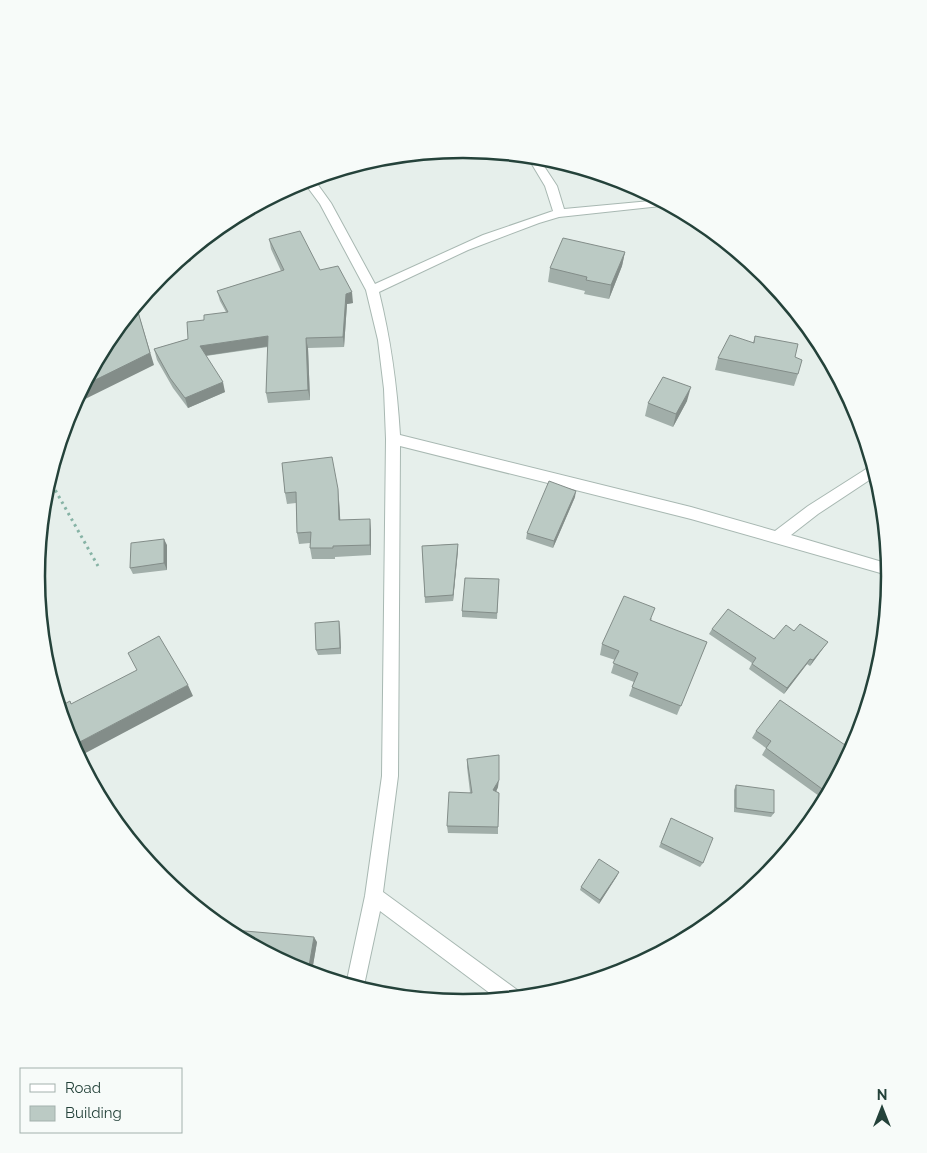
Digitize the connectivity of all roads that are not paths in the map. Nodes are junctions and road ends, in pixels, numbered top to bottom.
1 (538, 165) edge
2 (313, 186) edge
3 (655, 204) edge
4 (559, 213) junction
5 (372, 290) junction
6 (393, 440) junction
7 (869, 473) edge
8 (778, 537) junction
9 (882, 568) edge
10 (374, 896) junction
11 (356, 981) edge
12 (503, 993) edge

1 - 4 street
2 - 5 street
3 - 4 street
4 - 5 street
5 - 6 street
6 - 8 street
6 - 10 street
7 - 8 street
8 - 9 street
10 - 11 street
10 - 12 street

